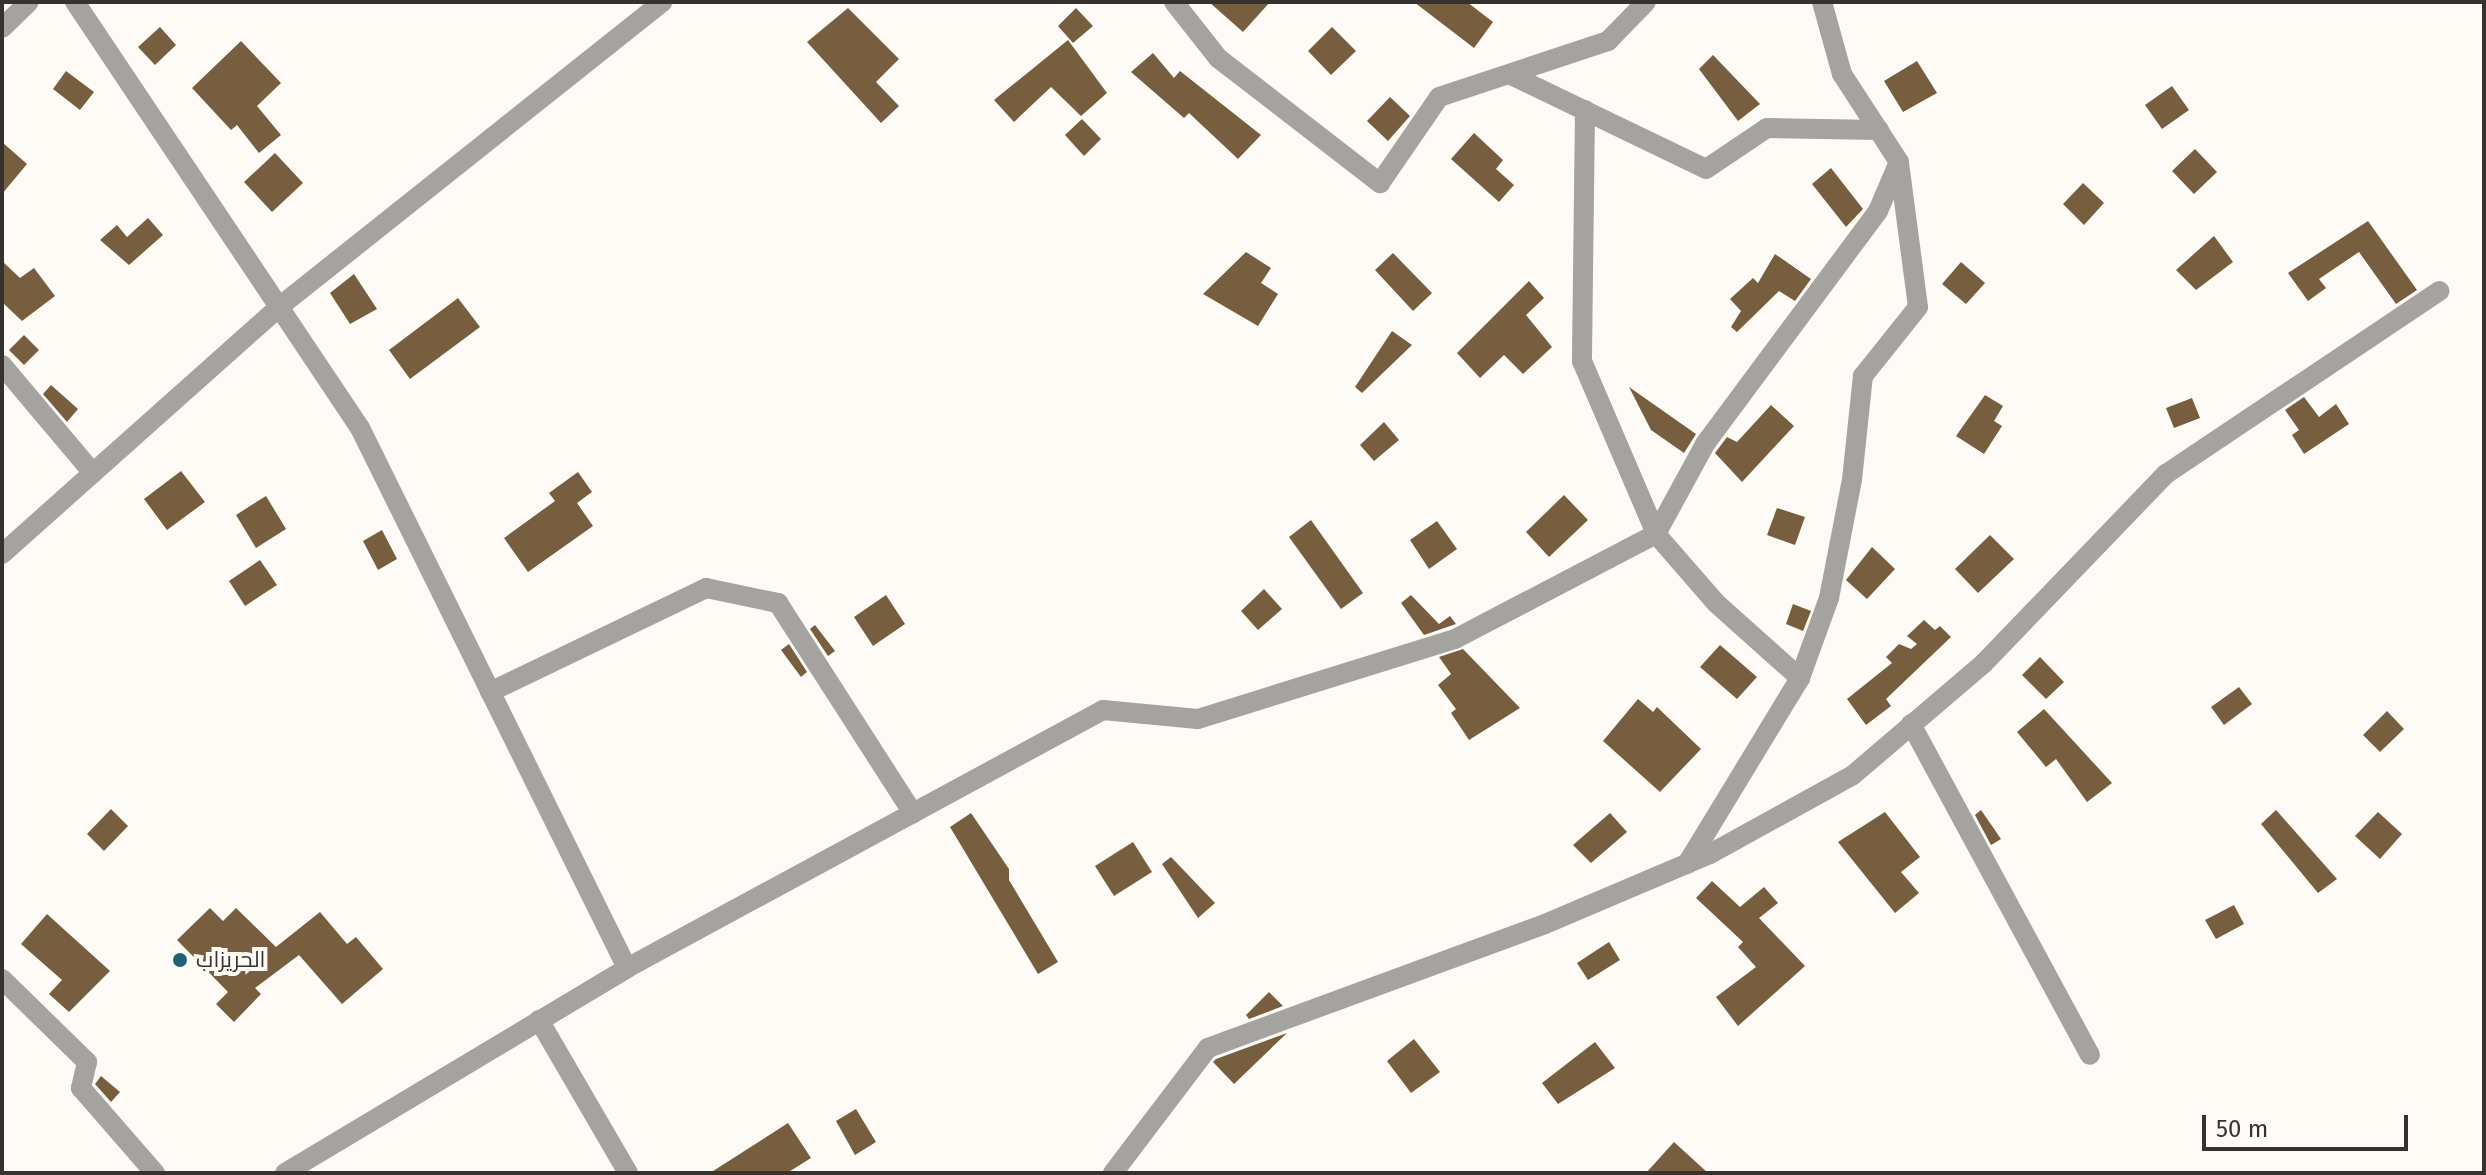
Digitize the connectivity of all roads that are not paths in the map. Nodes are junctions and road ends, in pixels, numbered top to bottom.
1 (29, 2) edge
2 (75, 2) edge
3 (662, 2) edge
4 (1174, 2) edge
5 (1646, 2) edge
6 (1822, 2) edge
7 (3, 26) edge
8 (1511, 75) junction
9 (1585, 110) junction
10 (1879, 130) junction
11 (1899, 162) junction
12 (2439, 291) dead end
13 (279, 307) junction
14 (2, 365) edge
15 (93, 473) junction
16 (1656, 534) junction
17 (2, 554) edge
18 (1800, 678) junction
19 (490, 692) junction
20 (1911, 724) junction
21 (913, 813) junction
22 (1687, 864) junction
23 (627, 968) junction
24 (2, 979) edge
25 (539, 1020) junction
26 (2090, 1055) dead end
27 (155, 1173) edge
28 (285, 1173) edge
29 (628, 1173) edge
30 (1113, 1173) edge

1 - 7 street
2 - 13 street
3 - 13 street
4 - 8 street
5 - 8 street
6 - 10 street
8 - 9 street
9 - 10 street
9 - 16 street
10 - 11 street
11 - 16 street
11 - 18 street
12 - 20 street
13 - 15 street
13 - 19 street
14 - 15 street
15 - 17 street
16 - 18 street
16 - 21 street
18 - 22 street
19 - 21 street
19 - 23 street
20 - 22 street
20 - 26 street
21 - 23 street
22 - 30 street
23 - 25 street
24 - 27 street
25 - 28 street
25 - 29 street

